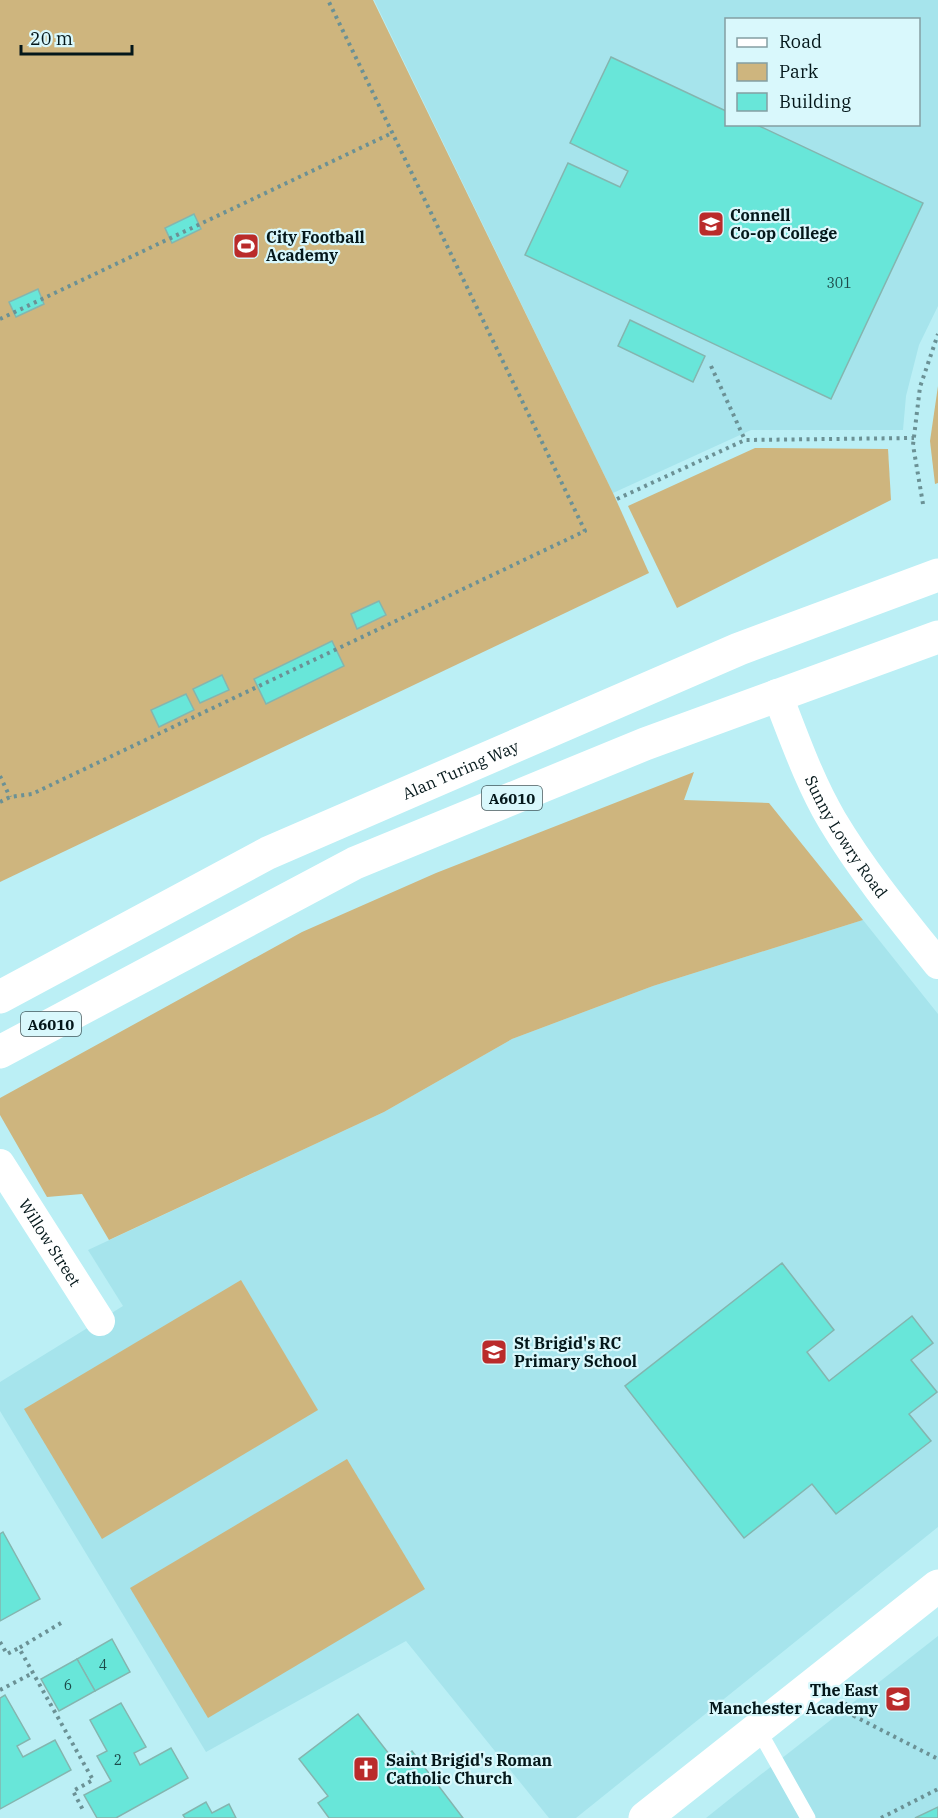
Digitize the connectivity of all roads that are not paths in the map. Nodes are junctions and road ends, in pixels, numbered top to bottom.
1 (938, 575) edge
2 (938, 637) edge
3 (777, 694) junction
4 (938, 964) edge
5 (0, 997) edge
6 (0, 1052) edge
7 (0, 1164) edge
8 (100, 1321) dead end
9 (938, 1586) edge
10 (758, 1729) junction
11 (645, 1818) edge
12 (808, 1818) edge

1 - 5 main road, Alan Turing Way / A6010
2 - 3 main road, A6010
3 - 4 street, Sunny Lowry Road
3 - 6 main road, A6010
7 - 8 street, Willow Street
9 - 10 main road
10 - 11 main road
10 - 12 lane

